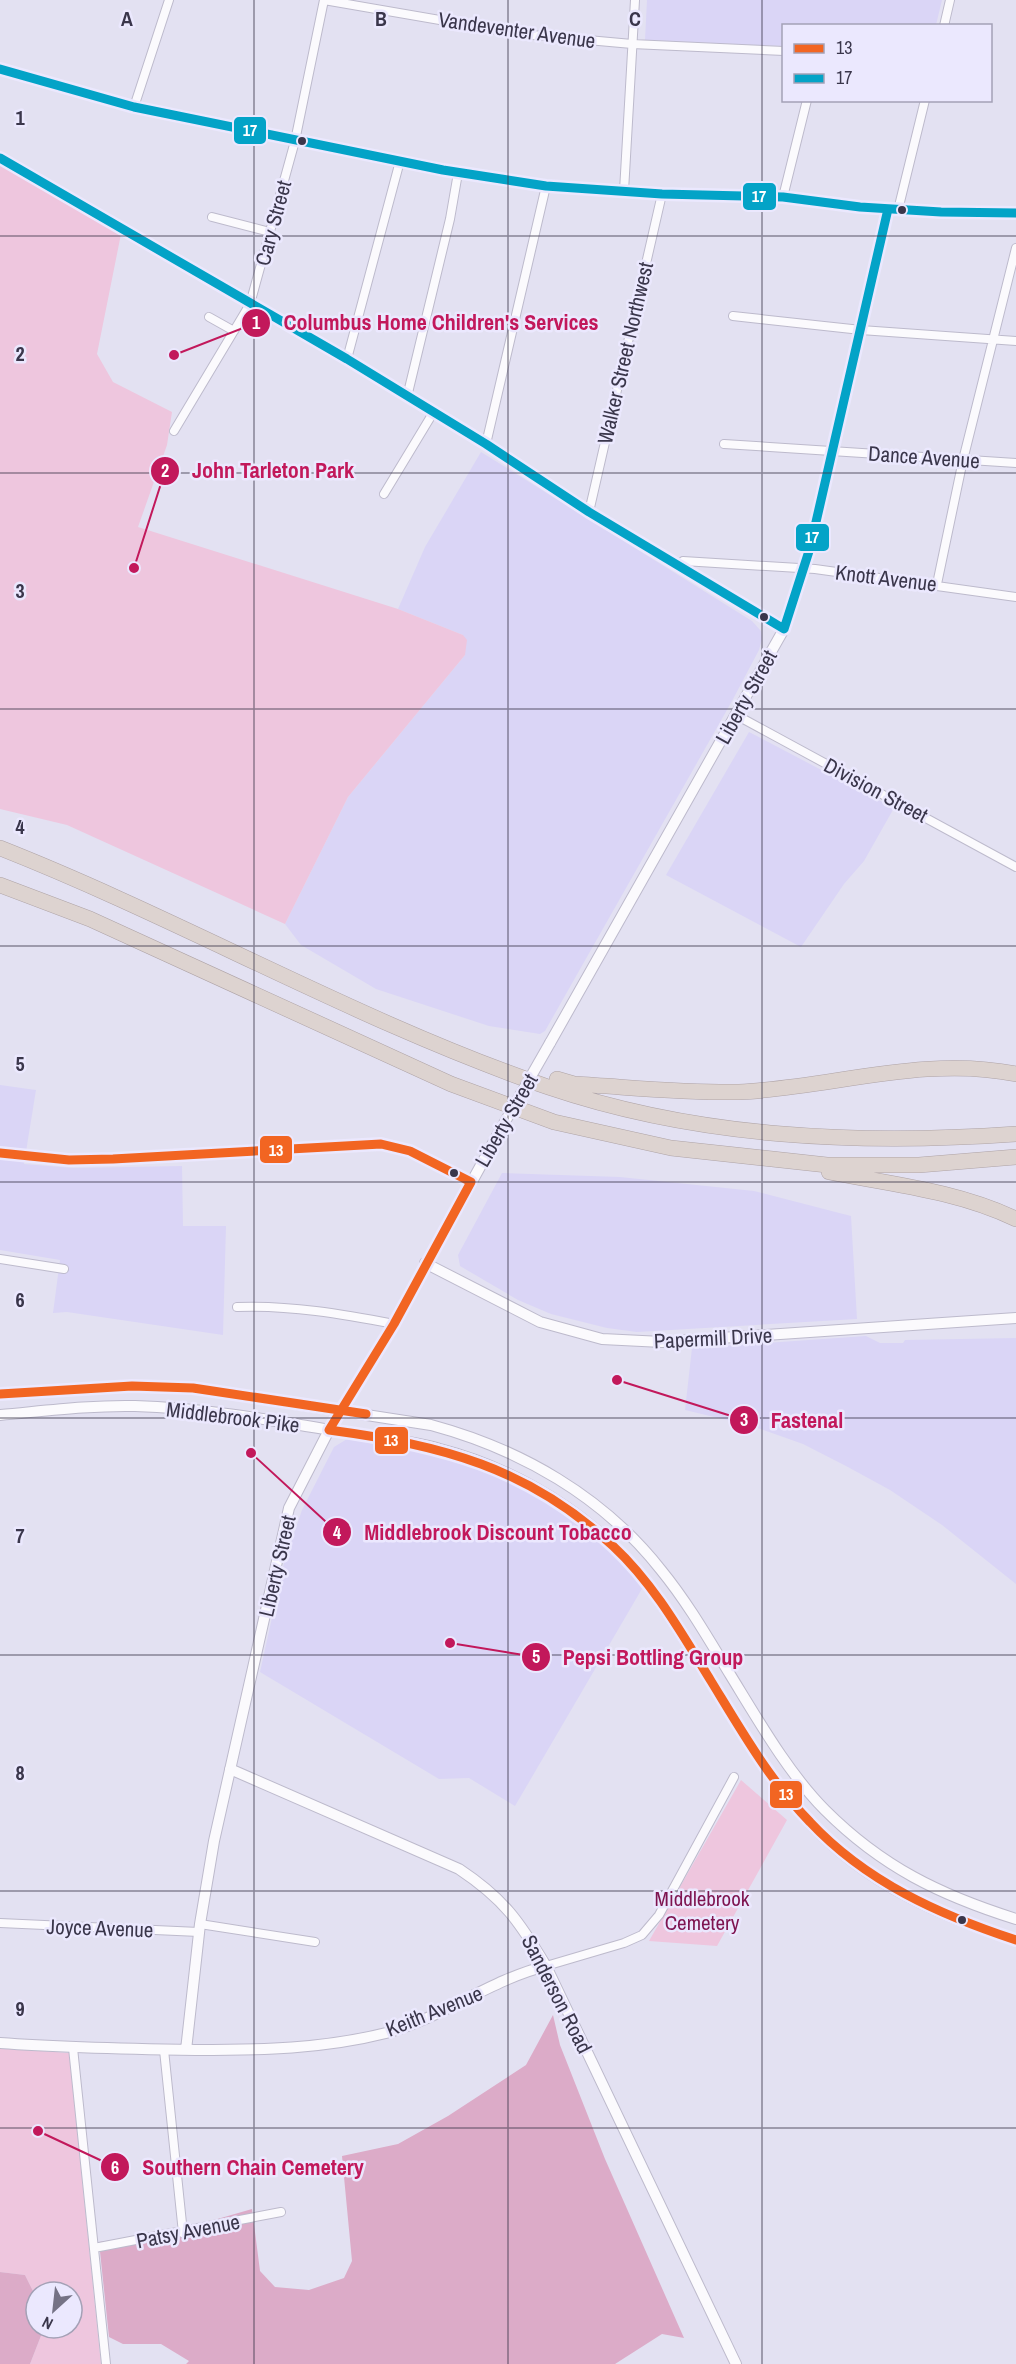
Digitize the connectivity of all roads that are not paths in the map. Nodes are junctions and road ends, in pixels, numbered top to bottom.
1 (170, 0) edge
2 (324, 0) edge
3 (634, 0) edge
4 (950, 0) edge
5 (944, 24) edge
6 (632, 45) junction
7 (782, 51) edge
8 (0, 69) edge
9 (807, 102) edge
10 (924, 102) edge
11 (134, 107) junction
12 (295, 141) junction
13 (0, 158) edge
14 (400, 161) junction
15 (458, 173) junction
16 (546, 186) junction
17 (624, 191) junction
18 (662, 194) junction
19 (783, 197) junction
20 (893, 209) junction
21 (1016, 213) edge
22 (212, 218) dead end
23 (270, 232) junction
24 (1016, 248) edge
25 (250, 304) junction
26 (733, 316) dead end
27 (209, 317) dead end
28 (861, 330) junction
29 (234, 331) junction
30 (993, 338) junction
31 (1016, 341) edge
32 (347, 359) junction
33 (407, 397) junction
34 (433, 413) junction
35 (174, 431) dead end
36 (486, 444) junction
37 (724, 444) dead end
38 (832, 451) junction
39 (963, 460) junction
40 (1016, 463) edge
41 (384, 494) dead end
42 (589, 512) junction
43 (681, 564) junction
44 (804, 569) junction
45 (937, 584) junction
46 (1016, 597) edge
47 (784, 629) junction
48 (736, 715) junction
49 (0, 848) edge
50 (1016, 867) edge
51 (0, 885) edge
52 (455, 1051) junction
53 (1016, 1074) edge
54 (1016, 1134) edge
55 (0, 1153) edge
56 (740, 1156) junction
57 (1016, 1157) edge
58 (471, 1182) junction
59 (1016, 1219) edge
60 (0, 1259) edge
61 (425, 1263) junction
62 (64, 1269) dead end
63 (237, 1307) dead end
64 (1016, 1318) edge
65 (394, 1324) junction
66 (0, 1394) edge
67 (342, 1411) junction
68 (0, 1415) edge
69 (329, 1430) junction
70 (230, 1769) junction
71 (734, 1777) dead end
72 (1016, 1919) edge
73 (0, 1923) edge
74 (200, 1928) junction
75 (1016, 1940) edge
76 (315, 1942) dead end
77 (546, 1966) junction
78 (0, 2043) edge
79 (73, 2048) junction
80 (164, 2050) junction
81 (186, 2050) junction
82 (281, 2212) dead end
83 (183, 2233) junction
84 (94, 2248) junction
85 (106, 2364) edge
86 (736, 2364) edge

1 - 11 street
2 - 6 street, Vandeventer Avenue
2 - 12 street, Cary Street
3 - 6 street
4 - 5 street
6 - 7 street, Vandeventer Avenue
6 - 17 street
8 - 11 street
9 - 19 street
10 - 20 street, Liberty Street
11 - 12 street
12 - 14 street
12 - 23 street, Cary Street
13 - 25 street
14 - 15 street
14 - 32 street
15 - 16 street
15 - 33 street
16 - 17 street
16 - 36 street
17 - 18 street
18 - 19 street
18 - 42 street, Walker Street Northwest
19 - 20 street
20 - 21 street
20 - 28 street, Liberty Street
22 - 23 street
23 - 25 street, Cary Street
24 - 30 street
25 - 29 street, Cary Street
25 - 32 street
26 - 28 street
27 - 29 street
28 - 30 street
28 - 38 street, Liberty Street
29 - 35 street, Cary Street
30 - 31 street
30 - 39 street
32 - 33 street
33 - 34 street
34 - 36 street
34 - 41 street
36 - 42 street
37 - 38 street, Dance Avenue
38 - 39 street, Dance Avenue
38 - 44 street, Liberty Street
39 - 40 street, Dance Avenue
39 - 45 street
42 - 43 street
43 - 44 street, Knott Avenue
43 - 47 street
44 - 45 street, Knott Avenue
44 - 47 street, Liberty Street
45 - 46 street, Knott Avenue
47 - 48 street, Liberty Street
48 - 50 street, Division Street
48 - 58 street, Liberty Street, bridge
49 - 52 highway
51 - 56 highway
52 - 53 highway
52 - 54 highway
55 - 58 street
56 - 57 highway
56 - 59 highway
58 - 61 street, Liberty Street
60 - 62 street
61 - 64 street, Papermill Drive
61 - 65 street, Liberty Street
63 - 65 street
65 - 67 street, Liberty Street
66 - 67 street, Middlebrook Pike
67 - 69 street, Liberty Street
67 - 72 street, Middlebrook Pike
68 - 69 street, Middlebrook Pike
69 - 70 street, Liberty Street
69 - 75 street, Middlebrook Pike
70 - 74 street, Liberty Street
70 - 77 street, Sanderson Road
71 - 77 street, Keith Avenue
73 - 74 street, Joyce Avenue
74 - 76 street, Joyce Avenue
74 - 81 street, Liberty Street
77 - 81 street, Keith Avenue
77 - 86 street, Sanderson Road
78 - 79 street, Keith Avenue
79 - 80 street, Keith Avenue
79 - 84 street
80 - 81 street, Keith Avenue
80 - 83 street
82 - 83 street, Patsy Avenue
83 - 84 street, Patsy Avenue
84 - 85 street

